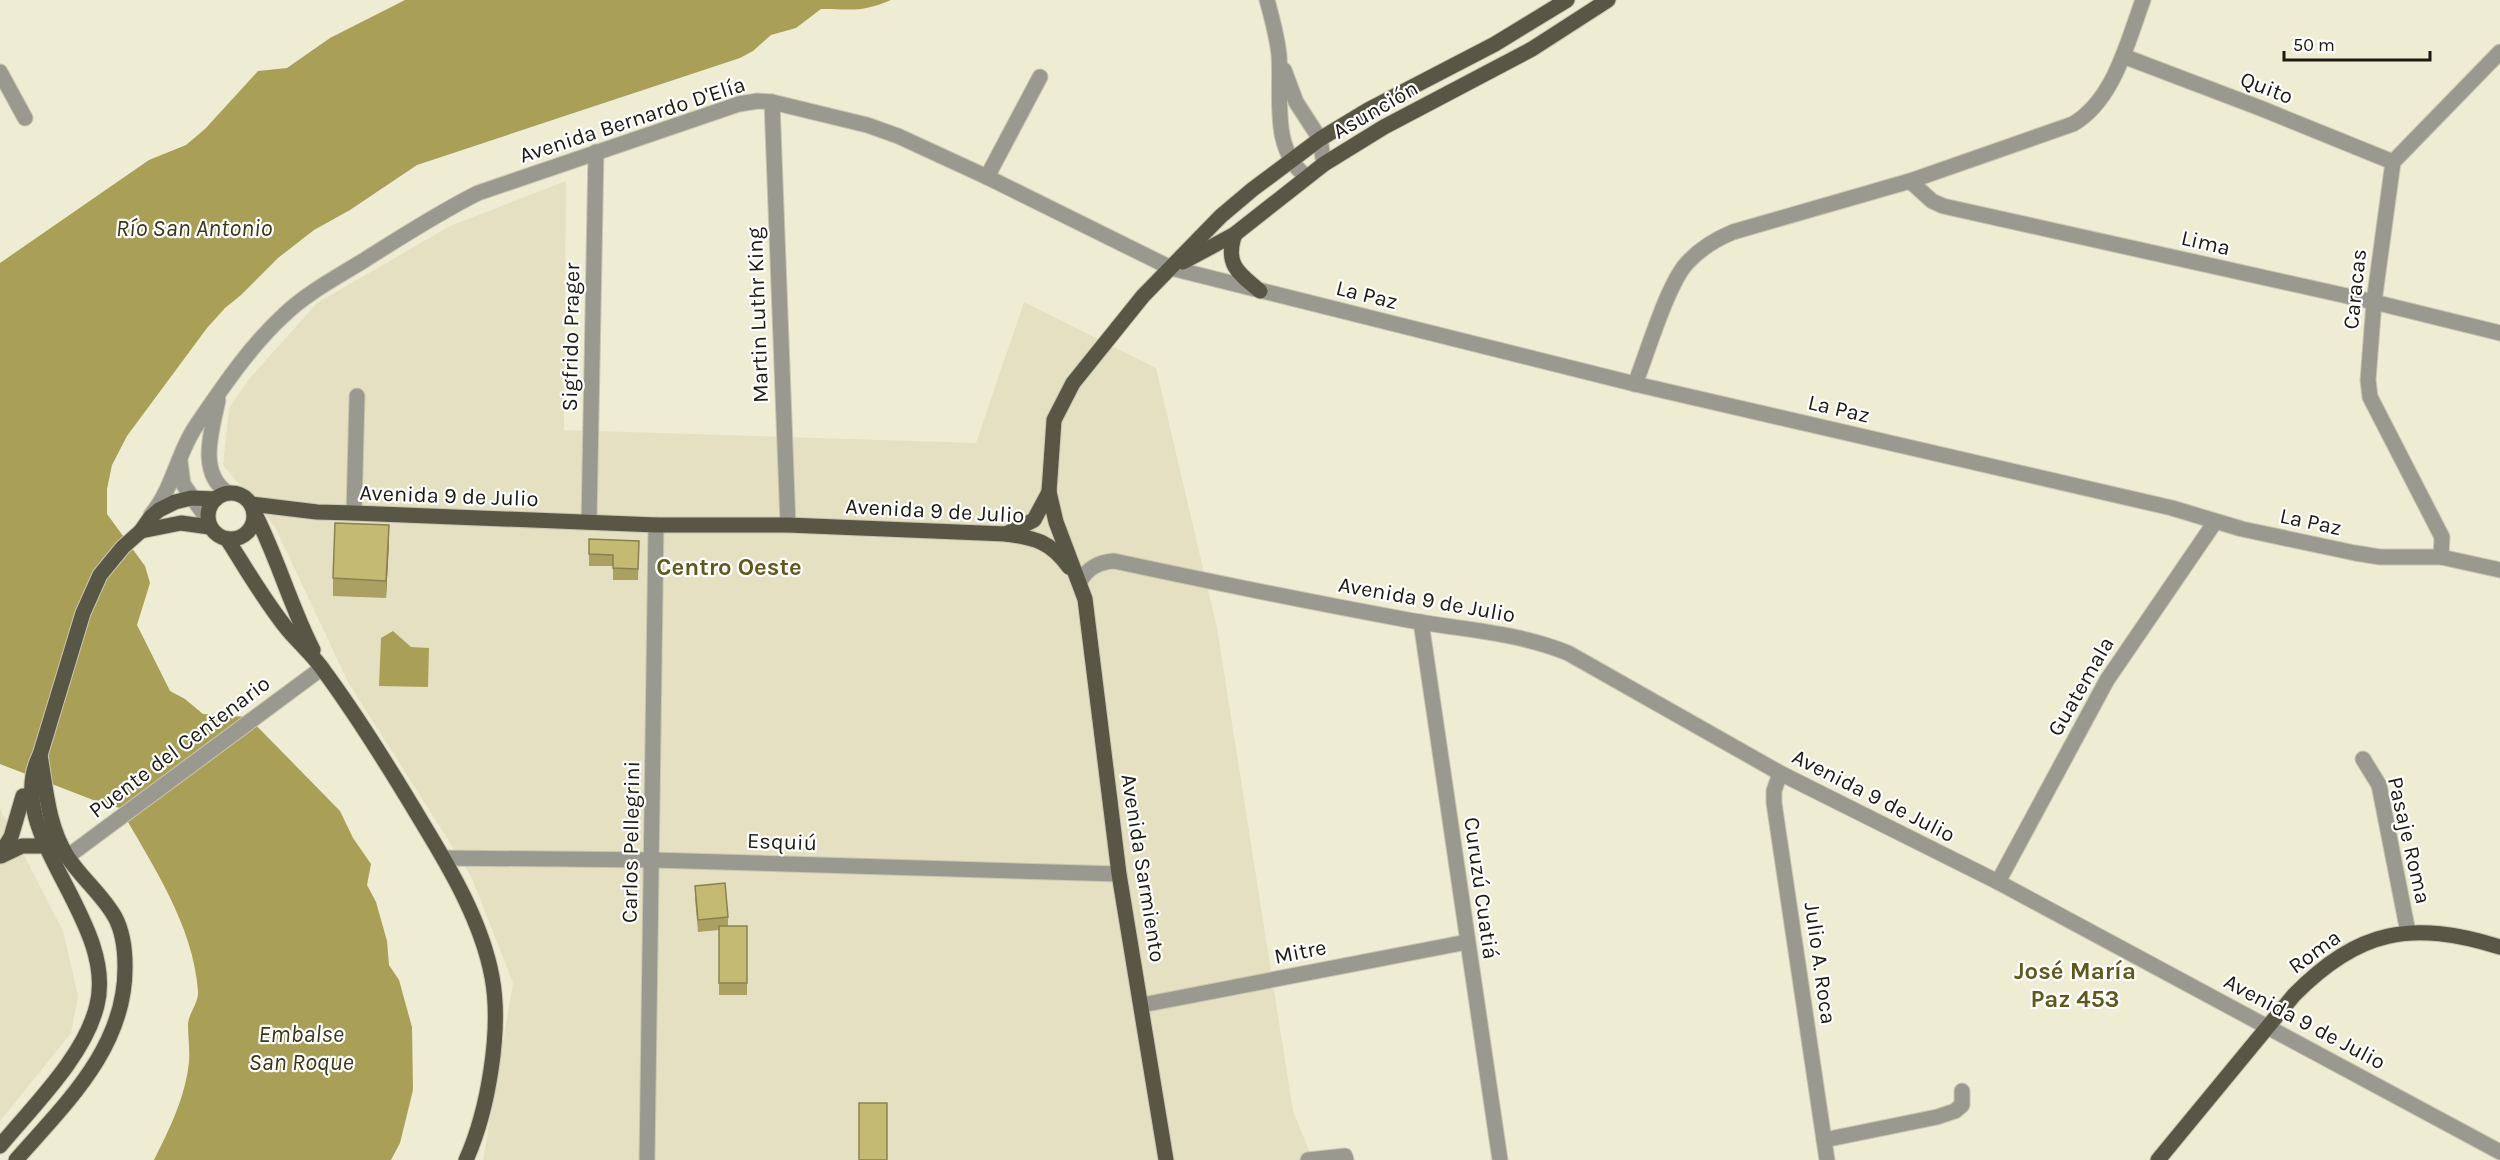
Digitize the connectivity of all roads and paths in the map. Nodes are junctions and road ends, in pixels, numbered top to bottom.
1 (1267, 0) edge
2 (1567, 0) edge
3 (1608, 0) edge
4 (2143, 0) edge
5 (2500, 52) edge
6 (1279, 56) junction
7 (2123, 56) junction
8 (0, 72) edge
9 (1040, 77) dead end
10 (772, 102) junction
11 (26, 118) dead end
12 (1320, 139) junction
13 (596, 152) junction
14 (1291, 162) junction
15 (2393, 162) junction
16 (1324, 164) junction
17 (987, 177) junction
18 (1307, 177) junction
19 (1910, 181) junction
20 (1235, 234) junction
21 (1171, 268) junction
22 (1260, 291) junction
23 (2374, 302) junction
24 (2500, 333) edge
25 (1635, 384) junction
26 (219, 394) junction
27 (357, 396) dead end
28 (180, 455) junction
29 (1049, 492) junction
30 (222, 496) junction
31 (191, 498) junction
32 (252, 508) junction
33 (354, 513) junction
34 (150, 518) junction
35 (589, 522) junction
36 (2215, 522) junction
37 (209, 524) junction
38 (656, 525) junction
39 (788, 525) junction
40 (141, 531) junction
41 (1006, 534) junction
42 (227, 539) junction
43 (2441, 557) junction
44 (2500, 570) edge
45 (1080, 581) junction
46 (1420, 622) junction
47 (322, 668) junction
48 (40, 755) junction
49 (2363, 759) dead end
50 (30, 770) junction
51 (1780, 773) junction
52 (38, 844) junction
53 (0, 856) edge
54 (67, 857) junction
55 (444, 858) junction
56 (653, 860) junction
57 (1119, 874) junction
58 (1998, 882) junction
59 (2408, 932) junction
60 (1467, 942) junction
61 (2500, 947) edge
62 (1142, 1005) junction
63 (2268, 1026) junction
64 (1962, 1091) dead end
65 (1824, 1140) junction
66 (0, 1146) edge
67 (2500, 1152) edge
68 (16, 1160) edge
69 (466, 1160) edge
70 (647, 1160) edge
71 (1166, 1160) edge
72 (1308, 1160) edge
73 (1346, 1160) edge
74 (1500, 1160) edge
75 (1827, 1160) edge
76 (2157, 1160) edge

1 - 6 street
2 - 12 main road, Asunción
3 - 16 main road, Asunción
4 - 7 street
5 - 15 street
6 - 12 street
6 - 14 street
7 - 15 street, Quito
7 - 19 street
8 - 11 street
9 - 17 street
10 - 13 street, Avenida Bernardo D'Elía
10 - 17 street, Avenida Bernardo D'Elía
10 - 39 street, Martin Luthr King
12 - 14 main road, Asunción
12 - 16 street
13 - 26 street, Avenida Bernardo D'Elía
13 - 35 street, Sigfrido Prager
14 - 18 street
14 - 21 main road, Asunción
15 - 23 street, Caracas
16 - 18 main road, Asunción
17 - 21 street, Avenida Bernardo D'Elía
18 - 20 main road, Asunción
19 - 23 street, Lima
19 - 25 street
20 - 21 main road, Asunción
20 - 22 main road
21 - 22 street, La Paz
21 - 29 main road, Asunción
22 - 25 street, La Paz
23 - 24 street, Lima
23 - 43 street, Caracas
25 - 36 street, La Paz
26 - 28 street, Avenida Bernardo D'Elía
26 - 30 street, Avenida Bernardo D'Elía
27 - 33 street
28 - 31 street
28 - 34 street, Avenida Bernardo D'Elía
29 - 41 main road, Asunción
29 - 45 main road, Asunción
30 - 31 main road
30 - 32 main road
30 - 37 main road
31 - 34 main road
31 - 37 street
32 - 33 main road, Avenida 9 de Julio
32 - 42 main road
32 - 47 main road
33 - 35 main road, Avenida 9 de Julio
34 - 40 main road
35 - 38 main road, Avenida 9 de Julio
36 - 43 street, La Paz
36 - 58 street, Guatemala
37 - 40 main road
37 - 42 main road
38 - 39 main road, Avenida 9 de Julio
38 - 56 street, Carlos Pellegrini
39 - 41 main road, Avenida 9 de Julio
40 - 48 main road
41 - 45 main road, Avenida 9 de Julio
42 - 47 main road
43 - 44 street, La Paz
45 - 46 street, Avenida 9 de Julio
45 - 57 main road, Avenida Sarmiento
46 - 51 street, Avenida 9 de Julio
46 - 60 street, Curuzú Cuatiá
47 - 54 street, Puente del Centenario
47 - 55 main road
48 - 50 main road
48 - 54 main road
49 - 59 street, Pasaje Roma
50 - 52 main road
50 - 53 main road
51 - 58 street, Avenida 9 de Julio
51 - 65 street, Julio A. Roca
52 - 53 main road
52 - 54 main road
52 - 66 main road
54 - 68 main road
55 - 56 street, Esquiú
55 - 69 main road
56 - 57 street, Esquiú
56 - 70 street, Carlos Pellegrini
57 - 62 main road, Avenida Sarmiento
58 - 63 street, Avenida 9 de Julio
59 - 61 main road, Roma
59 - 63 main road, Roma
60 - 62 street, Mitre
60 - 74 street, Curuzú Cuatiá
62 - 71 main road, Avenida Sarmiento
63 - 67 street, Avenida 9 de Julio
63 - 76 main road, Roma
64 - 65 street
65 - 75 street, Julio A. Roca
72 - 73 street

